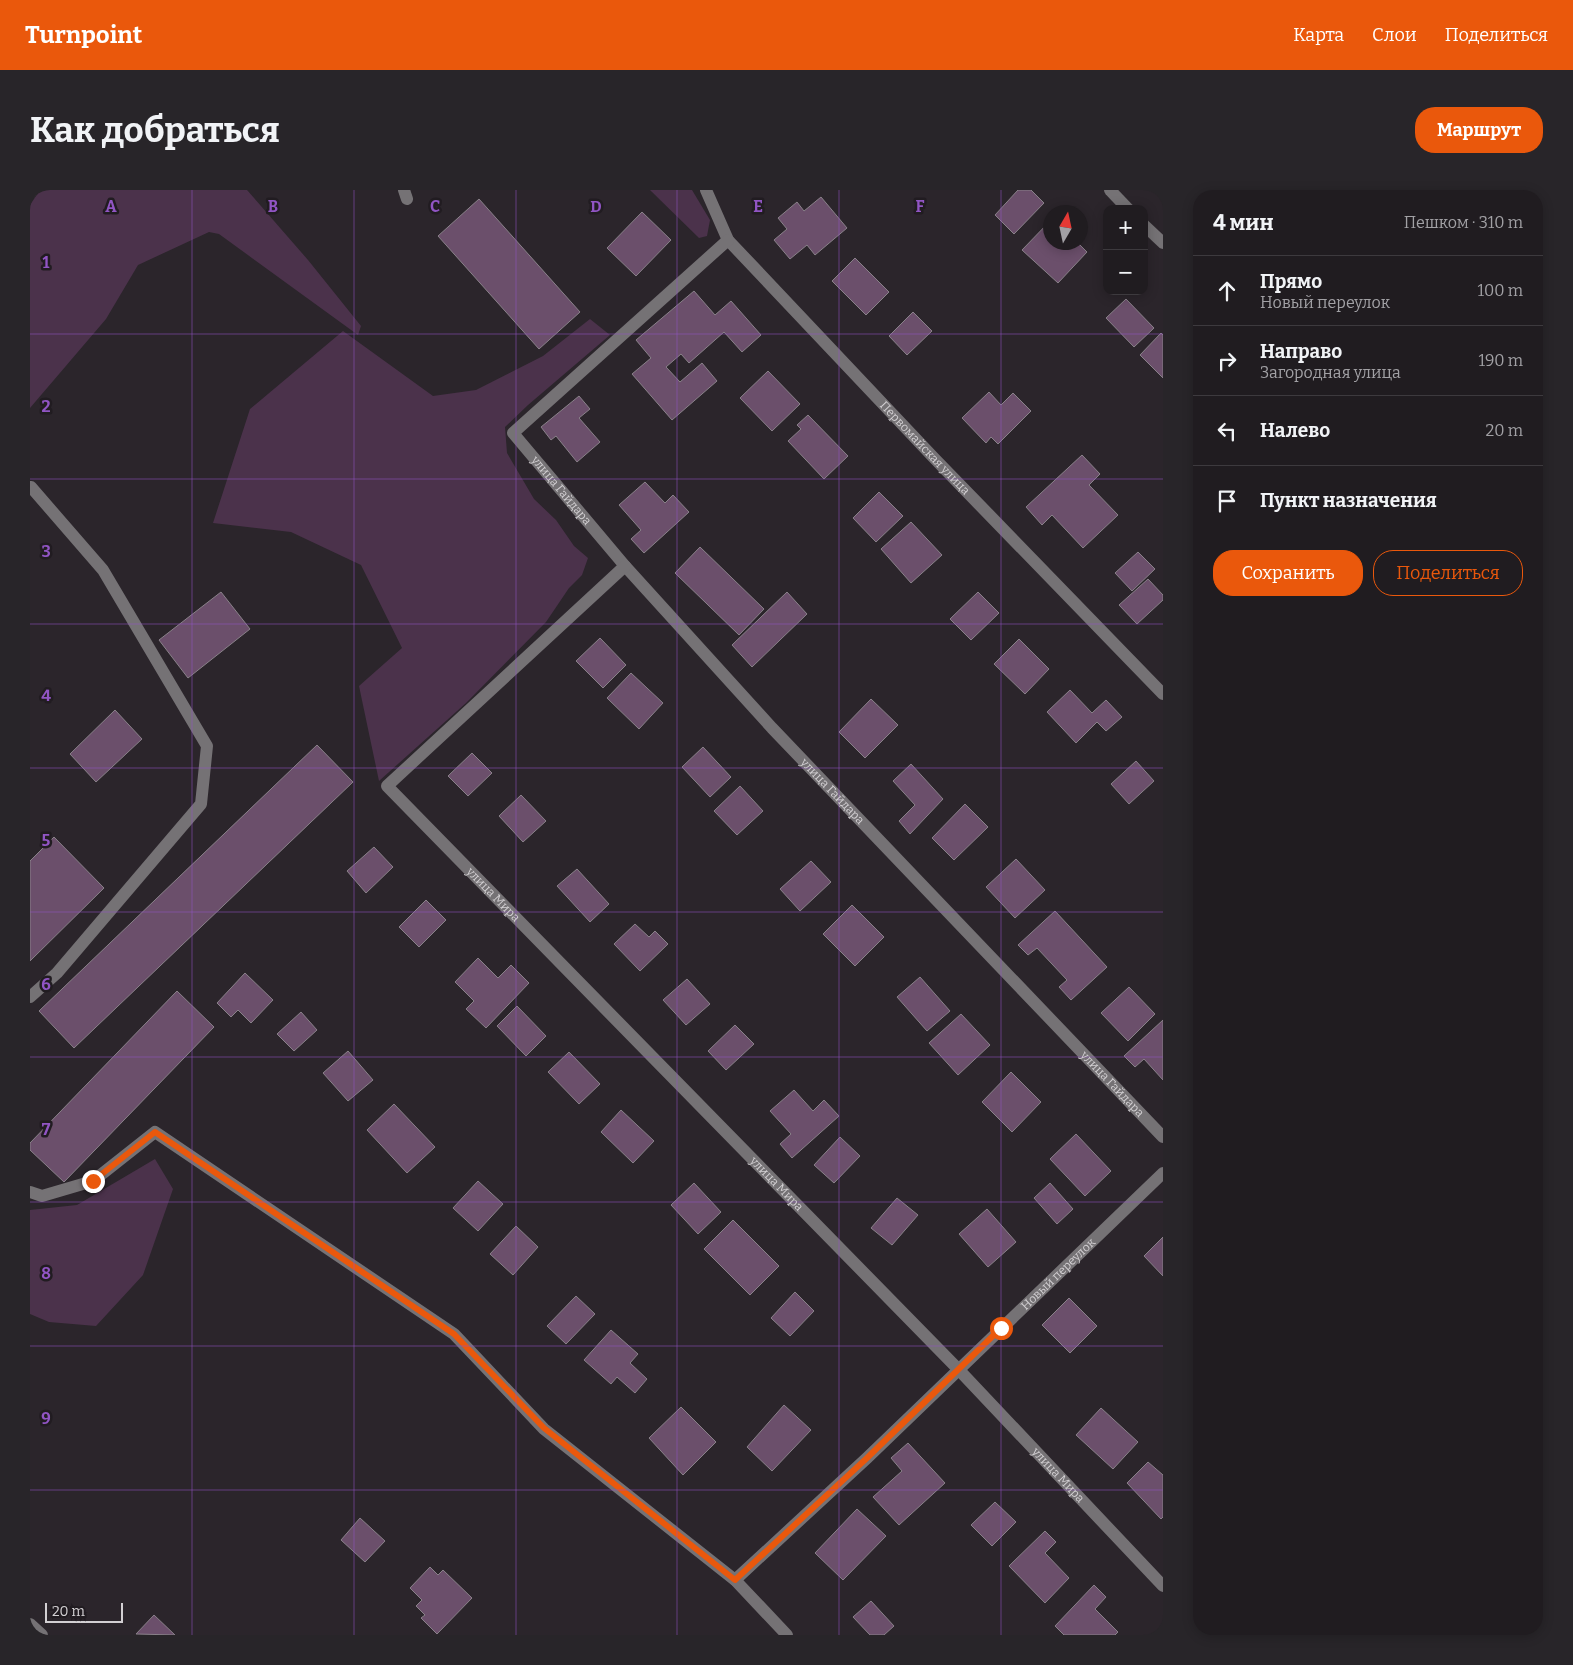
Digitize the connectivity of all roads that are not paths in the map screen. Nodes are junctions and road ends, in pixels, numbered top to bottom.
1 (706, 190) edge
2 (1110, 190) edge
3 (1124, 205) edge
4 (1148, 228) edge
5 (728, 240) junction
6 (1163, 243) edge
7 (30, 487) edge
8 (625, 566) junction
9 (1163, 694) edge
10 (30, 997) edge
11 (1163, 1137) edge
12 (1163, 1172) edge
13 (30, 1192) edge
14 (959, 1370) junction
15 (735, 1580) junction
16 (1163, 1586) edge
17 (30, 1624) edge
18 (42, 1635) edge
19 (787, 1635) edge

1 - 5 street, Первомайская улица
2 - 3 street
4 - 6 street
5 - 8 street, улица Гайдара
5 - 9 street, Первомайская улица
7 - 10 street
8 - 11 street, улица Гайдара
8 - 14 street, улица Мира
12 - 14 street, Новый переулок
13 - 15 street
14 - 15 street, Новый переулок
14 - 16 street, улица Мира
15 - 19 street
17 - 18 street

